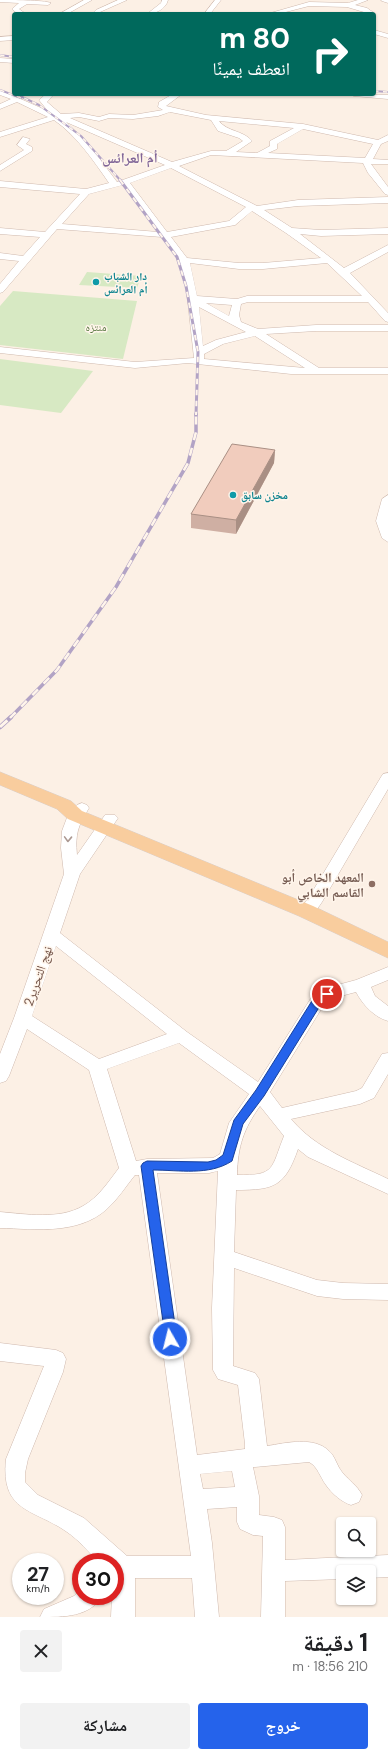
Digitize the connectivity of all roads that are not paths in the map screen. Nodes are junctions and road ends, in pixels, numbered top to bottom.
1 (0, 0) edge
2 (23, 0) edge
3 (89, 0) edge
4 (124, 0) edge
5 (165, 0) edge
6 (218, 0) edge
7 (365, 0) edge
8 (384, 0) edge
9 (388, 1) edge
10 (345, 5) junction
11 (52, 6) edge
12 (20, 12) edge
13 (64, 12) joint
14 (97, 12) edge
15 (153, 12) edge
16 (209, 12) edge
17 (282, 12) edge
18 (368, 12) edge
19 (376, 33) edge
20 (388, 36) edge
21 (12, 38) edge
22 (388, 39) edge
23 (0, 40) edge
24 (376, 41) edge
25 (0, 60) edge
26 (12, 61) edge
27 (0, 92) edge
28 (48, 96) edge
29 (175, 96) edge
30 (376, 96) edge
31 (388, 97) edge
32 (17, 99) junction
33 (0, 107) edge
34 (169, 110) junction
35 (56, 117) junction
36 (214, 118) junction
37 (303, 126) junction
38 (0, 135) edge
39 (388, 137) edge
40 (26, 139) dead end
41 (254, 142) junction
42 (378, 142) junction
43 (274, 145) junction
44 (227, 154) junction
45 (260, 155) junction
46 (368, 161) junction
47 (388, 162) edge
48 (172, 165) junction
49 (0, 169) edge
50 (126, 182) junction
51 (0, 184) edge
52 (114, 184) junction
53 (86, 192) junction
54 (388, 192) edge
55 (388, 200) edge
56 (253, 208) junction
57 (56, 226) junction
58 (0, 231) edge
59 (292, 231) junction
60 (388, 231) edge
61 (47, 235) junction
62 (165, 235) junction
63 (388, 248) edge
64 (377, 255) junction
65 (0, 256) edge
66 (388, 258) edge
67 (25, 259) junction
68 (184, 260) junction
69 (328, 260) junction
70 (344, 273) junction
71 (4, 280) edge
72 (0, 290) edge
73 (192, 299) junction
74 (370, 299) junction
75 (236, 302) junction
76 (384, 310) edge
77 (388, 319) edge
78 (237, 324) junction
79 (388, 328) edge
80 (256, 332) junction
81 (0, 350) edge
82 (199, 356) junction
83 (317, 371) junction
84 (388, 371) edge
85 (388, 501) edge
86 (388, 538) edge
87 (388, 777) edge
88 (0, 778) edge
89 (72, 809) junction
90 (107, 822) junction
91 (72, 874) junction
92 (310, 907) junction
93 (52, 935) junction
94 (388, 937) edge
95 (388, 951) edge
96 (388, 973) edge
97 (361, 985) junction
98 (388, 1015) edge
99 (23, 1018) junction
100 (181, 1036) junction
101 (388, 1059) edge
102 (97, 1066) junction
103 (0, 1076) edge
104 (260, 1093) junction
105 (278, 1115) junction
106 (294, 1135) junction
107 (228, 1158) junction
108 (138, 1167) junction
109 (226, 1183) junction
110 (388, 1187) edge
111 (0, 1220) edge
112 (225, 1258) junction
113 (388, 1292) edge
114 (0, 1352) edge
115 (248, 1459) junction
116 (188, 1466) junction
117 (7, 1472) edge
118 (350, 1495) dead end
119 (248, 1496) junction
120 (195, 1500) junction
121 (107, 1553) edge
122 (124, 1563) edge
123 (388, 1566) edge
124 (203, 1567) junction
125 (274, 1571) junction
126 (80, 1605) edge
127 (122, 1605) edge
128 (52, 1617) edge
129 (123, 1617) edge
130 (207, 1617) edge
131 (273, 1617) edge

1 - 2 street
2 - 11 street
2 - 12 street
3 - 13 street
4 - 14 street
5 - 15 street
6 - 16 street
7 - 10 street
8 - 9 street
10 - 17 street
10 - 18 street
11 - 13 street
19 - 20 street
21 - 23 street
22 - 24 street
25 - 26 street
27 - 32 street
28 - 35 street
29 - 34 street
30 - 31 street
32 - 33 street
32 - 35 street
34 - 35 street
34 - 36 street
35 - 38 street
35 - 48 street
35 - 52 street
36 - 37 street
36 - 41 street
37 - 42 street
37 - 43 street
39 - 42 street
40 - 49 street
41 - 43 street
41 - 44 street
42 - 46 street
43 - 45 street
44 - 45 street
44 - 48 street
45 - 46 street
46 - 47 street
46 - 54 street
48 - 50 street
48 - 56 street
50 - 52 street
50 - 62 street
51 - 53 street
52 - 53 street
53 - 57 street
55 - 56 street
56 - 59 street
56 - 62 street
57 - 61 street
57 - 62 street
58 - 61 street
59 - 60 street
59 - 69 street
61 - 67 street
62 - 68 street
63 - 64 street
64 - 66 street
64 - 70 street
65 - 67 street
67 - 71 street
68 - 69 street
68 - 73 street
69 - 70 street
70 - 74 street
71 - 72 street
73 - 75 street
73 - 78 street
73 - 82 street
74 - 75 street
74 - 76 street
75 - 78 street
76 - 77 street
78 - 80 street
79 - 80 street
80 - 82 street
80 - 83 street
81 - 82 street
82 - 83 street
83 - 84 street
85 - 86 street
87 - 92 street
88 - 89 main road
89 - 90 main road
89 -> 91 street, نهج التحرير2
90 - 91 street, نهج التحرير2
90 - 92 main road
91 - 93 street, نهج التحرير2
92 - 94 main road
92 - 95 main road
93 - 99 street, نهج التحرير2
93 - 100 street
96 - 97 street
97 - 98 street
97 - 104 street
99 - 102 street
99 - 103 street, نهج التحرير2
100 - 102 street
100 - 104 street
101 - 105 street
102 - 108 street
104 - 105 street
104 - 107 street
105 - 106 street
106 - 109 street
106 - 110 street
107 - 108 street
107 - 109 street
108 - 111 street
108 - 116 street
109 - 112 street
112 - 113 street
112 - 115 street
114 - 117 street
115 - 116 street
115 - 118 street
115 - 119 street
116 - 120 street
117 - 121 street
119 - 120 street
119 - 125 street
120 - 124 street
122 - 124 street
123 - 125 street
124 - 130 street
125 - 131 street
126 - 128 street
127 - 129 street

